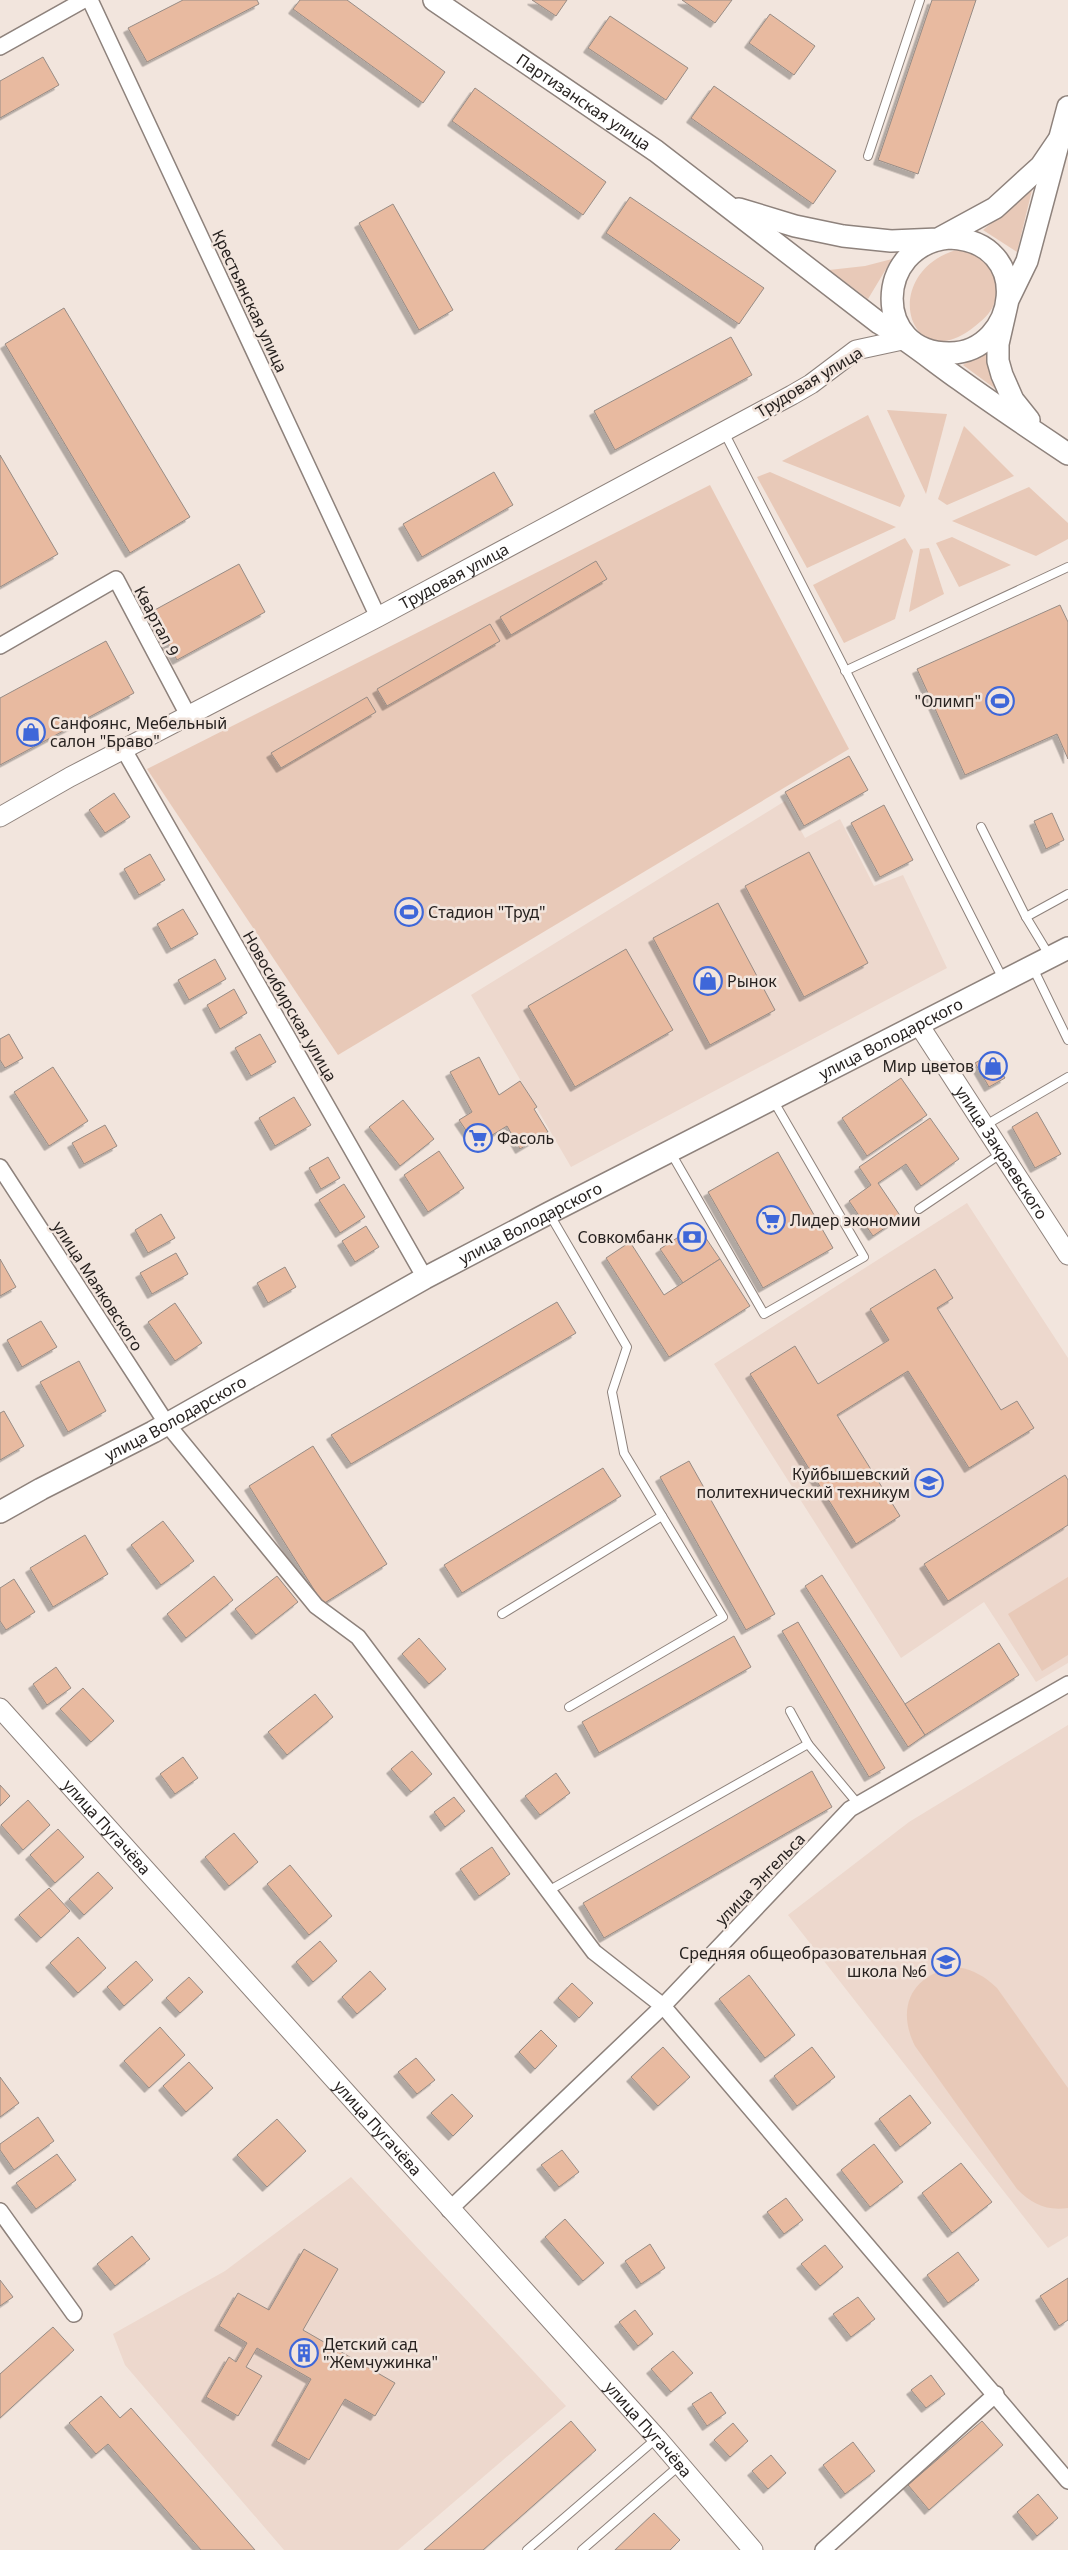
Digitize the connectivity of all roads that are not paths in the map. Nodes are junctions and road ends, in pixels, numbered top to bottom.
1 (84, 0) edge
2 (90, 0) edge
3 (434, 0) edge
4 (920, 0) edge
5 (0, 47) edge
6 (1068, 107) edge
7 (1058, 141) junction
8 (868, 156) dead end
9 (731, 207) junction
10 (938, 239) junction
11 (1008, 300) junction
12 (907, 339) junction
13 (724, 432) junction
14 (1050, 442) junction
15 (1068, 454) edge
16 (1068, 566) edge
17 (378, 617) junction
18 (0, 646) edge
19 (845, 670) junction
20 (189, 717) junction
21 (124, 750) junction
22 (0, 817) edge
23 (982, 827) dead end
24 (1068, 894) edge
25 (1026, 916) junction
26 (1050, 957) edge
27 (1004, 981) junction
28 (919, 1025) junction
29 (1068, 1040) edge
30 (1068, 1077) edge
31 (772, 1098) junction
32 (984, 1126) junction
33 (670, 1152) junction
34 (1002, 1153) junction
35 (0, 1168) edge
36 (919, 1209) dead end
37 (549, 1213) junction
38 (1068, 1255) edge
39 (426, 1278) junction
40 (166, 1424) junction
41 (0, 1512) edge
42 (662, 1516) junction
43 (502, 1614) dead end
44 (1068, 1684) edge
45 (570, 1707) dead end
46 (0, 1708) edge
47 (790, 1711) dead end
48 (808, 1744) junction
49 (858, 1804) junction
50 (548, 1891) junction
51 (663, 2006) junction
52 (450, 2210) junction
53 (0, 2211) edge
54 (74, 2314) dead end
55 (996, 2394) junction
56 (657, 2438) junction
57 (680, 2465) junction
58 (1068, 2481) edge
59 (526, 2550) edge
60 (582, 2550) edge
61 (753, 2550) edge
62 (823, 2550) edge

1 - 5 street
2 - 17 street, Крестьянская улица
3 - 9 main road, Партизанская улица
4 - 8 lane
6 - 7 main road
7 - 10 main road
7 - 11 main road
9 - 10 main road
9 - 12 main road, Партизанская улица
10 - 11 main road
10 - 12 main road
11 - 12 main road
11 - 14 main road
12 - 13 street, Трудовая улица
12 - 14 main road
13 - 17 street, Трудовая улица
13 - 19 lane
14 - 15 main road
16 - 19 lane
17 - 20 street, Трудовая улица
18 - 20 street, Квартал 9
19 - 27 lane
20 - 21 street, Трудовая улица
21 - 22 street, Трудовая улица
21 - 39 street, Новосибирская улица
23 - 25 lane
24 - 25 lane
25 - 26 lane
26 - 27 main road, улица Володарского
26 - 29 lane
27 - 28 main road, улица Володарского
28 - 31 main road, улица Володарского
28 - 32 street, улица Закраевского
30 - 32 lane
31 - 33 main road, улица Володарского
31 - 33 lane
32 - 34 street, улица Закраевского
33 - 37 main road, улица Володарского
34 - 36 lane
34 - 38 street, улица Закраевского
35 - 40 street, улица Маяковского
37 - 39 main road, улица Володарского
37 - 42 lane
39 - 40 main road, улица Володарского
40 - 41 main road, улица Володарского
40 - 50 street, улица Маяковского
42 - 43 lane
42 - 45 lane
44 - 49 street, улица Энгельса
46 - 52 street, улица Пугачёва
47 - 48 lane
48 - 49 lane
48 - 50 lane
49 - 51 street, улица Энгельса
50 - 51 street, улица Маяковского
51 - 52 street, улица Энгельса
51 - 55 street, улица Маяковского
52 - 56 street, улица Пугачёва
53 - 54 street
55 - 58 street, улица Маяковского
55 - 62 street
56 - 57 street, улица Пугачёва
56 - 59 lane
57 - 60 lane
57 - 61 street, улица Пугачёва

